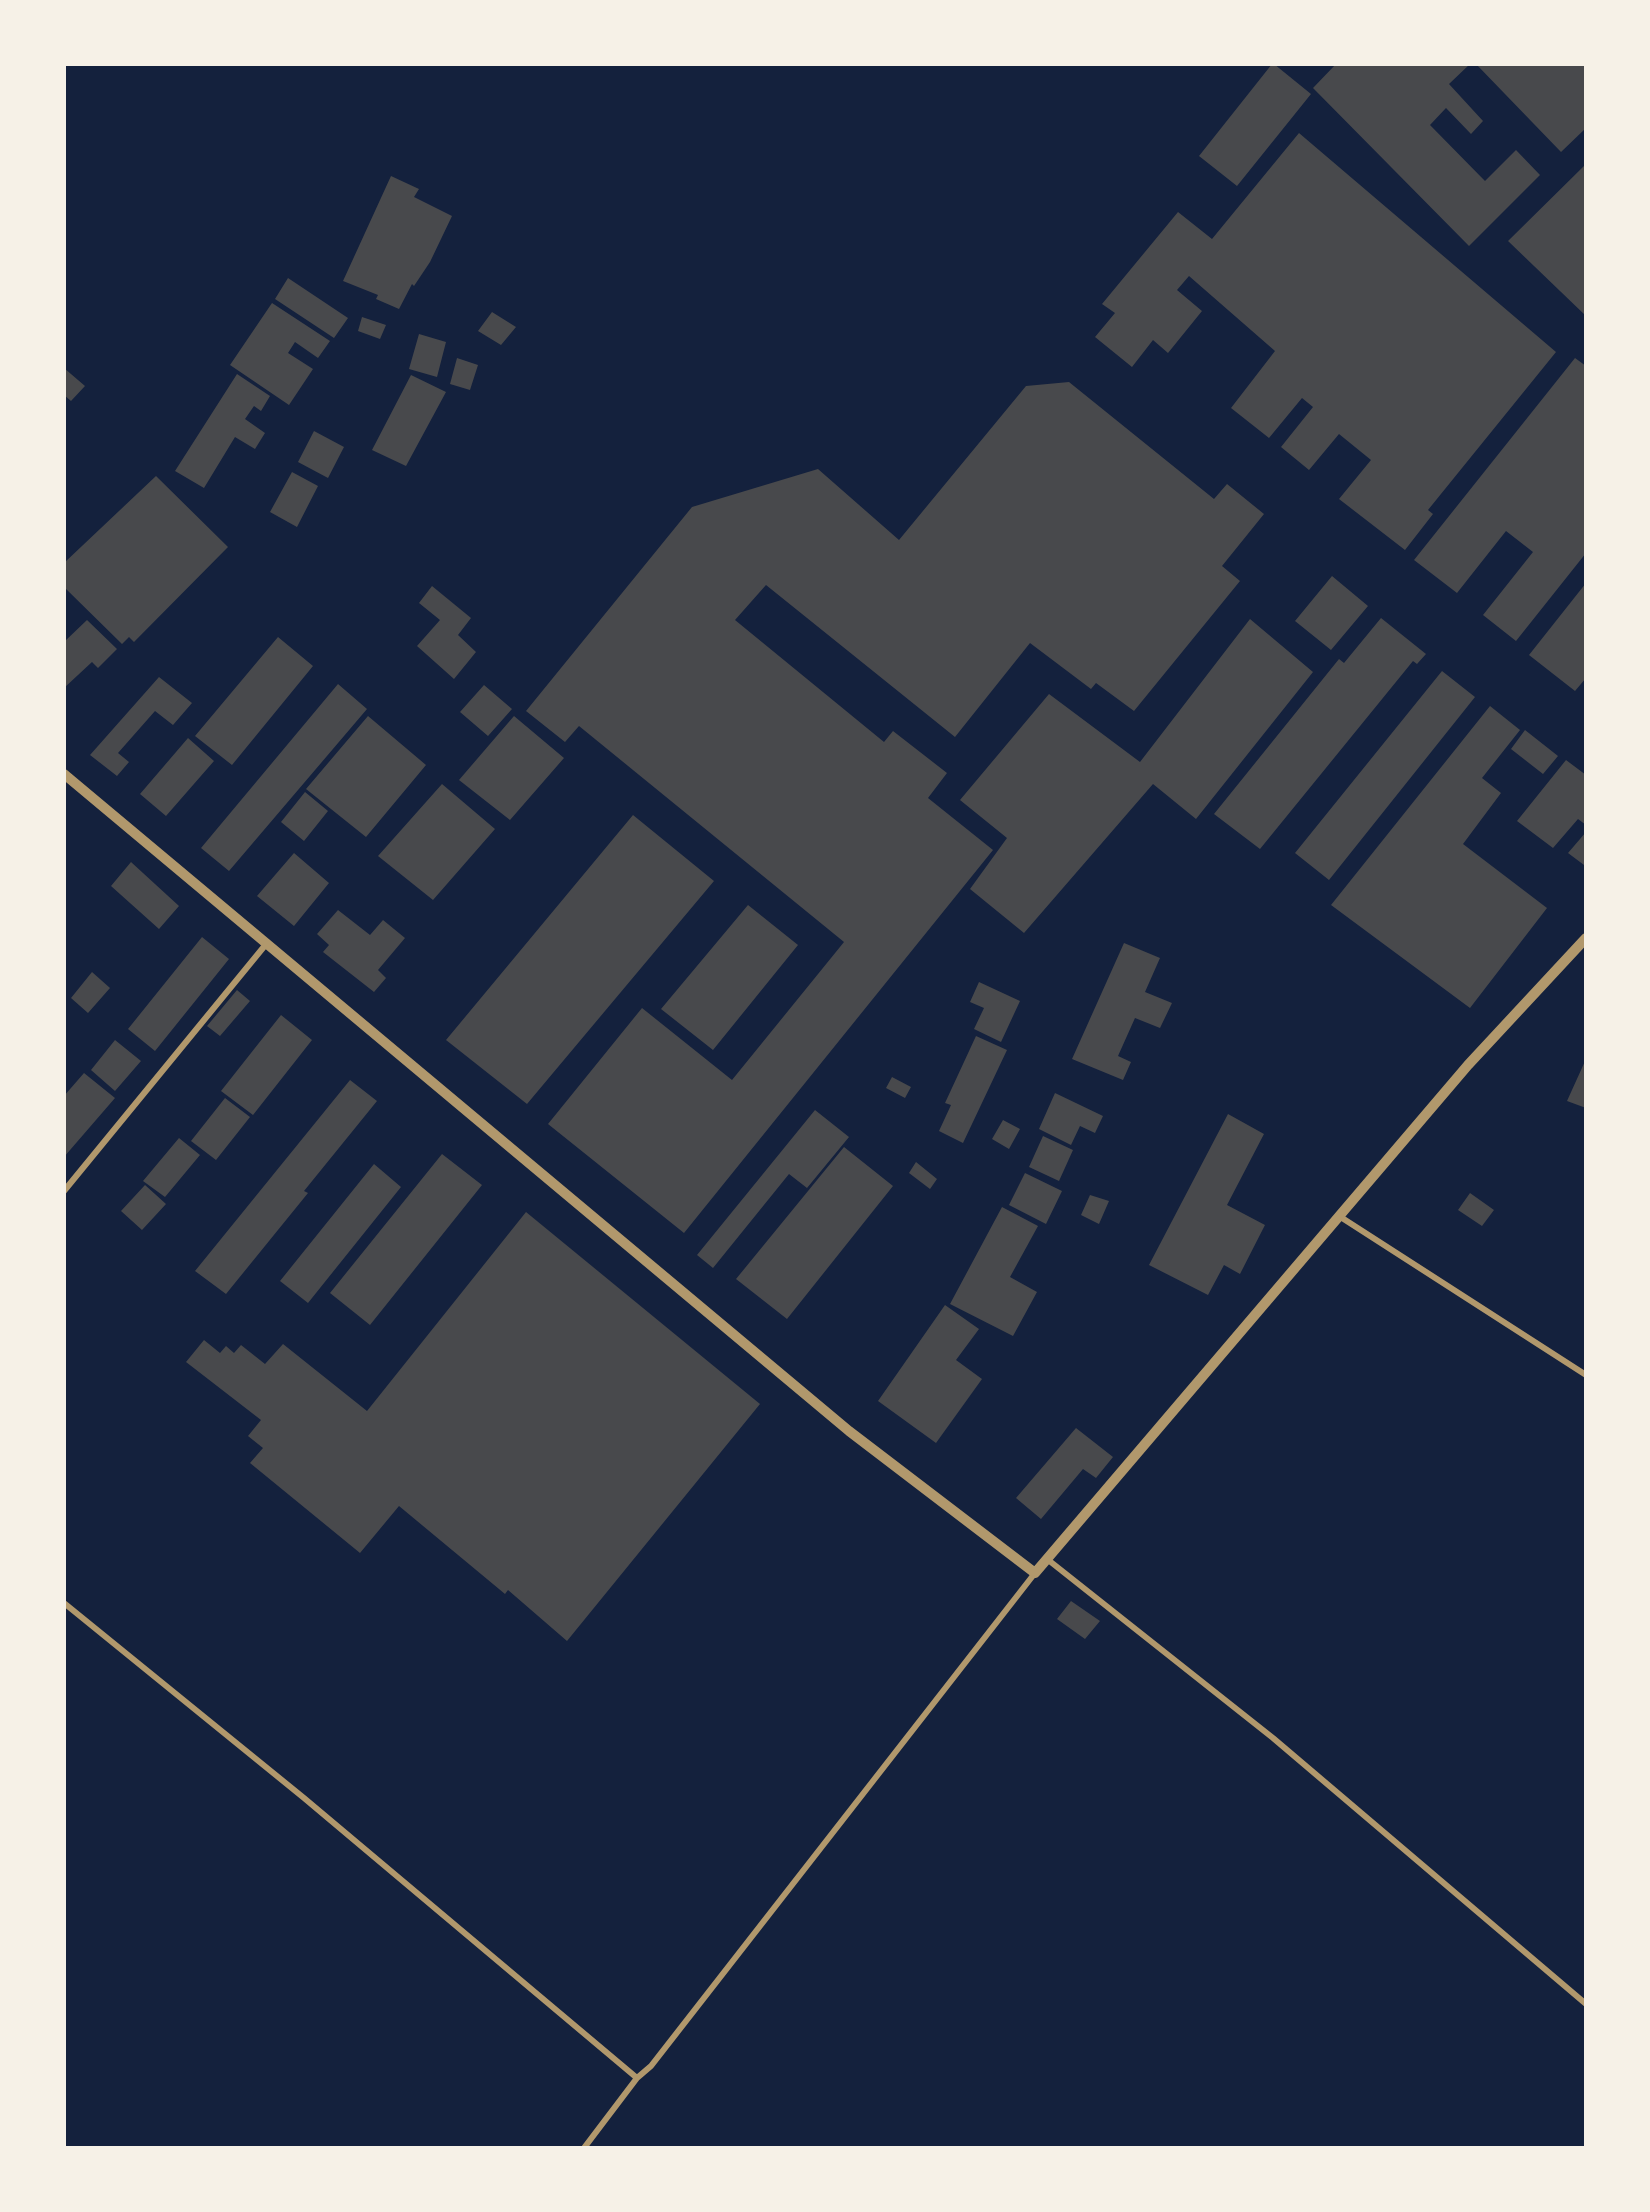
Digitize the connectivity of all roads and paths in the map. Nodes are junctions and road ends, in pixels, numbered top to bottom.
1 (64, 774) edge
2 (1586, 938) edge
3 (267, 944) junction
4 (64, 1191) edge
5 (1340, 1216) junction
6 (1586, 1375) edge
7 (1047, 1559) junction
8 (1035, 1573) junction
9 (64, 1603) edge
10 (1586, 2004) edge
11 (637, 2078) junction
12 (584, 2148) edge

1 - 3 street
2 - 5 street
3 - 4 street
3 - 8 street
5 - 6 street
5 - 7 street
7 - 8 street
7 - 10 street
8 - 11 street
9 - 11 street
11 - 12 street

